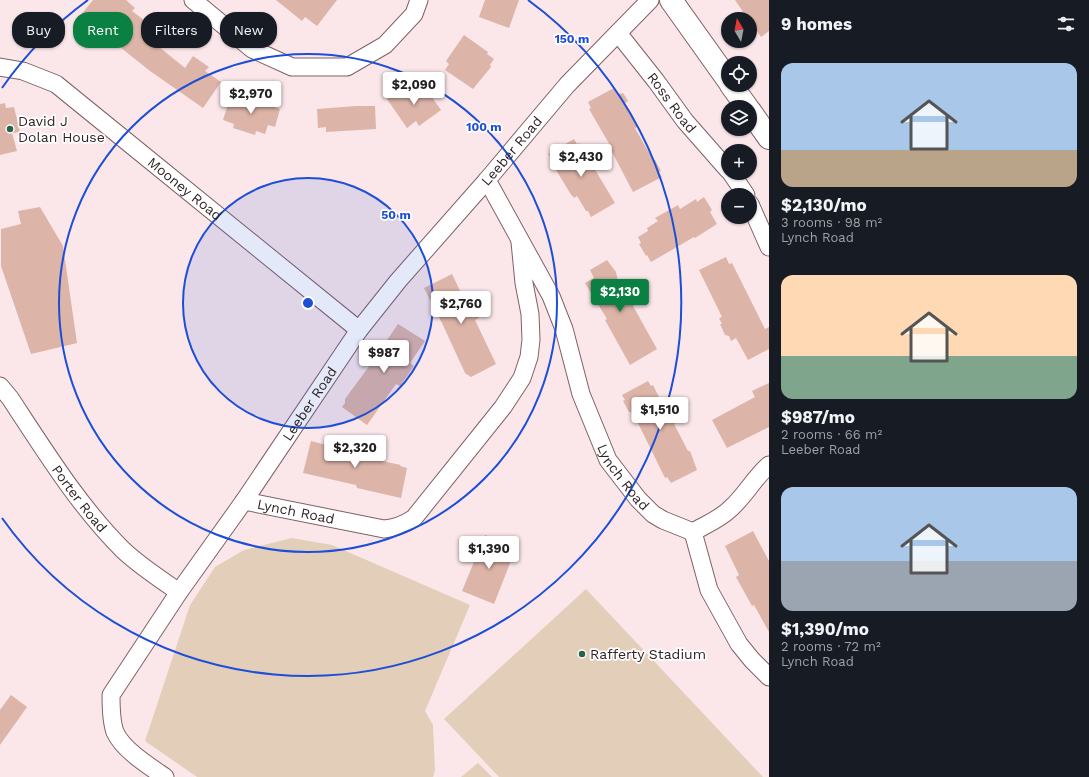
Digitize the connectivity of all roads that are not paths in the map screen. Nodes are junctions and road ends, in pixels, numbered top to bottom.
1 (193, 0) edge
2 (419, 0) edge
3 (650, 0) edge
4 (671, 0) edge
5 (618, 33) junction
6 (0, 67) edge
7 (721, 70) edge
8 (757, 121) edge
9 (769, 138) edge
10 (721, 162) edge
11 (487, 180) junction
12 (757, 220) edge
13 (520, 242) junction
14 (769, 247) edge
15 (359, 330) junction
16 (0, 386) edge
17 (769, 465) edge
18 (244, 500) junction
19 (693, 532) junction
20 (179, 592) junction
21 (769, 677) edge
22 (165, 777) edge

1 - 2 street
3 - 5 street, Leeber Road
4 - 7 main road
5 - 10 street, Ross Road
5 - 11 street, Leeber Road
6 - 15 street, Mooney Road
8 - 9 main road
11 - 13 street, Lynch Road
11 - 15 street, Leeber Road
12 - 14 street
13 - 18 street, Lynch Road
13 - 19 street, Lynch Road
15 - 18 street, Leeber Road
16 - 20 street, Porter Road
17 - 19 street
18 - 20 street, Leeber Road
19 - 21 street
20 - 22 street, Leeber Road

